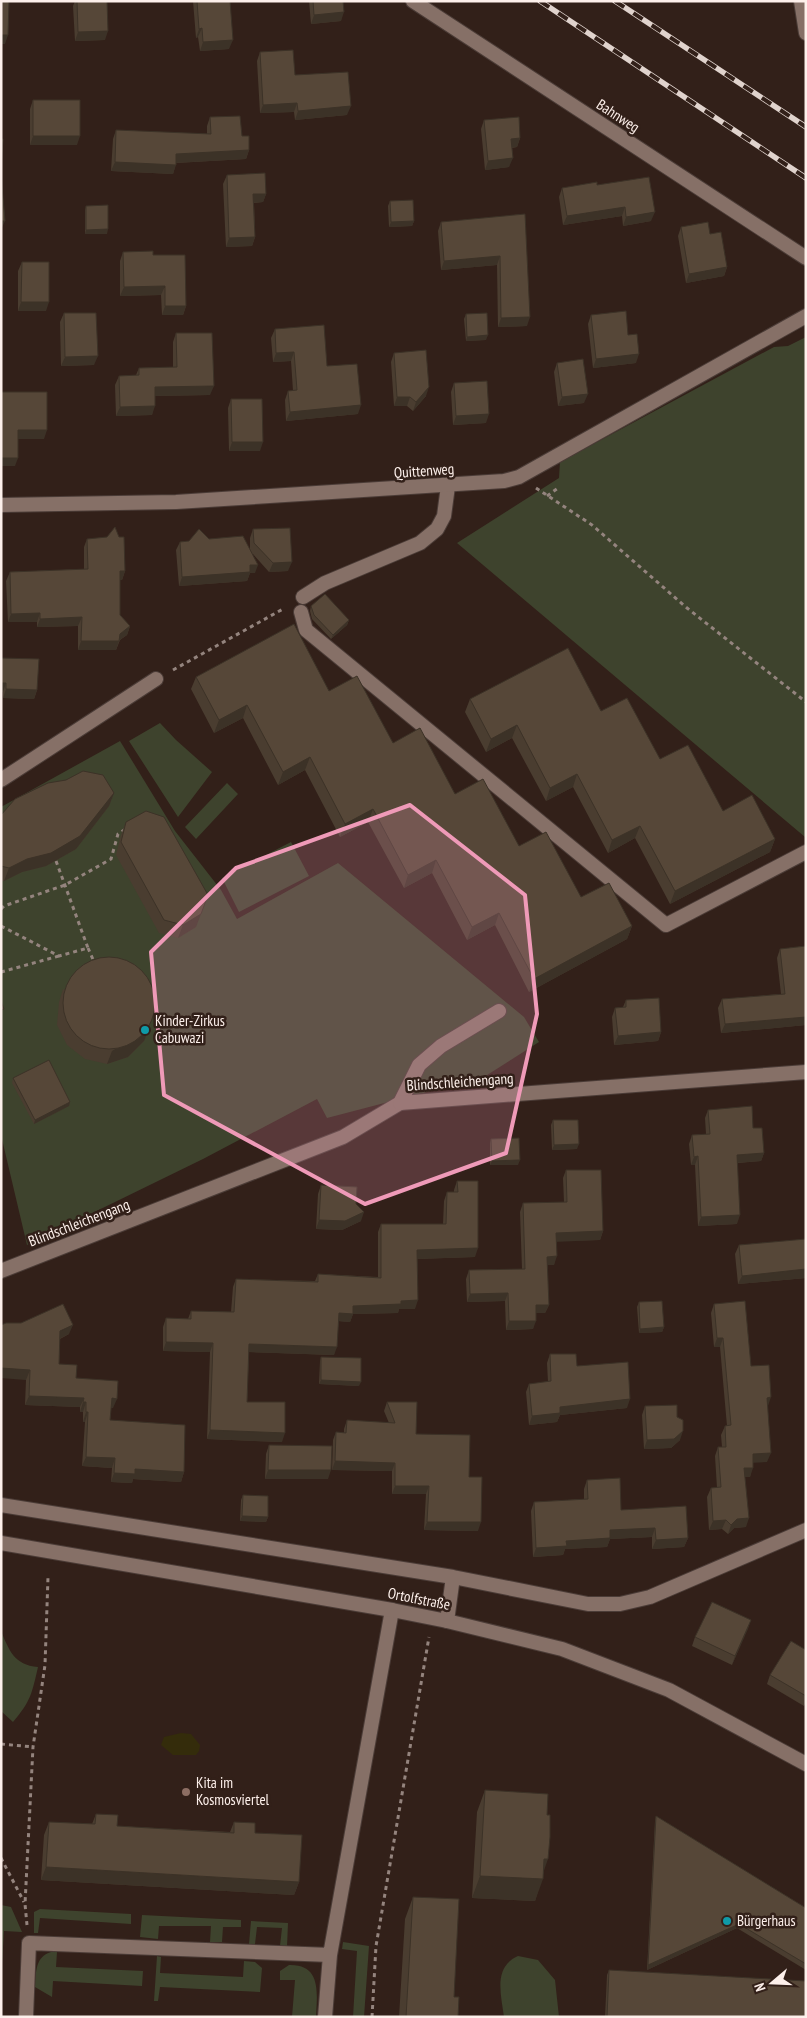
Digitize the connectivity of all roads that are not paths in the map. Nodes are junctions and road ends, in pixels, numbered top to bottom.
1 (413, 1) edge
2 (801, 1) edge
3 (806, 33) edge
4 (806, 258) edge
5 (806, 316) edge
6 (448, 486) junction
7 (1, 505) edge
8 (303, 598) road end
9 (300, 612) dead end
10 (156, 679) road end
11 (1, 780) edge
12 (806, 852) edge
13 (499, 1011) dead end
14 (806, 1072) edge
15 (400, 1103) junction
16 (1, 1271) edge
17 (1, 1505) edge
18 (806, 1530) edge
19 (1, 1543) edge
20 (453, 1577) junction
21 (392, 1610) junction
22 (447, 1621) junction
23 (806, 1764) edge
24 (330, 1955) junction
25 (26, 2017) edge
26 (325, 2017) edge

1 - 4 street, Bahnweg
2 - 3 street
5 - 6 street, Quittenweg
6 - 7 street, Quittenweg
6 - 8 street
9 - 12 street
10 - 11 street
13 - 15 street
14 - 15 street, Blindschleichengang
15 - 16 street, Blindschleichengang
17 - 20 street
18 - 20 street
19 - 21 street, Ortolfstraße
20 - 22 street
21 - 22 street, Ortolfstraße
21 - 24 street
22 - 23 street, Ortolfstraße
24 - 25 street
24 - 26 street

